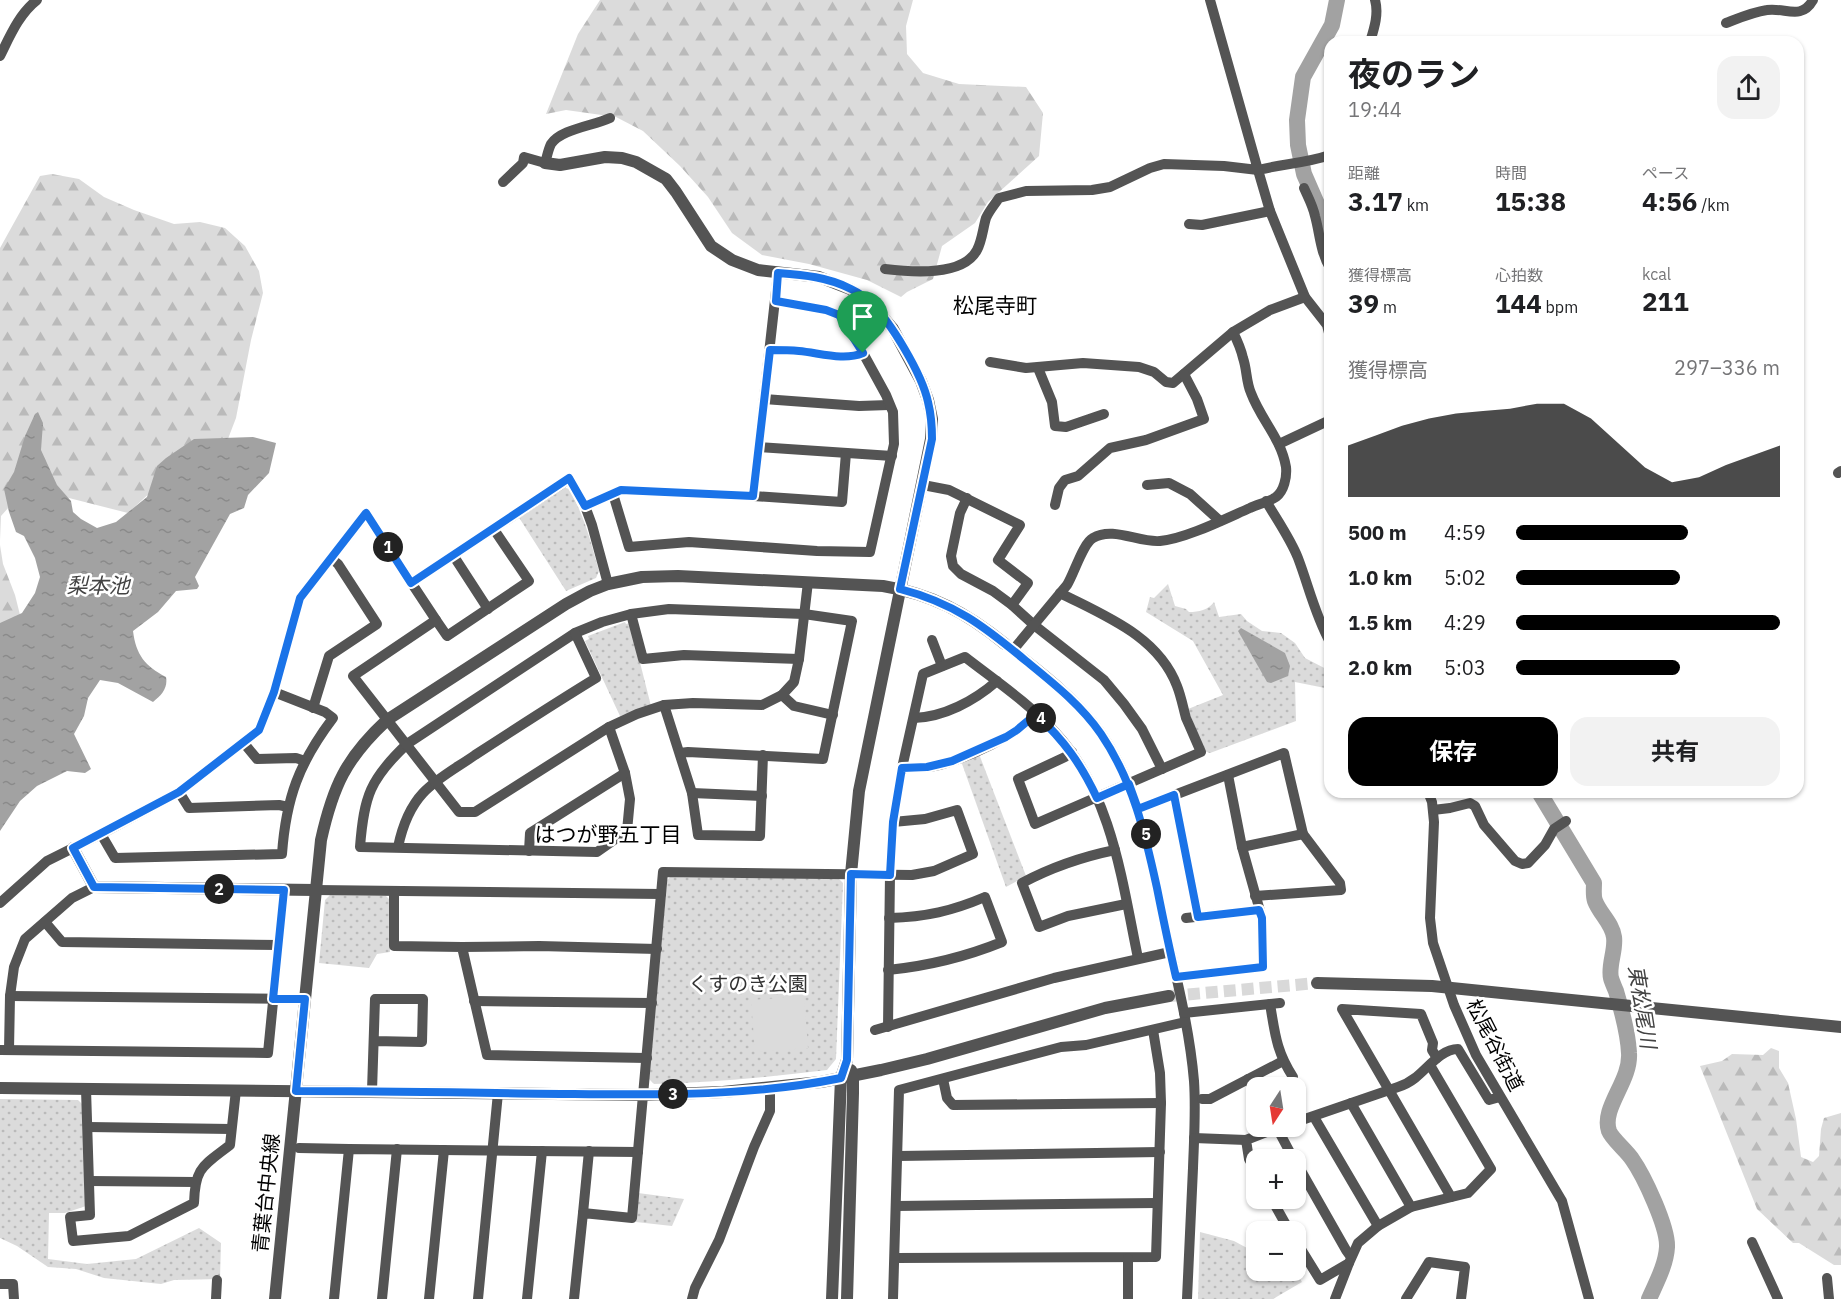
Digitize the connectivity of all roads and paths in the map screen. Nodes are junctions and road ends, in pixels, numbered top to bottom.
1 (38, 0) edge
2 (1210, 0) edge
3 (1375, 0) edge
4 (1813, 0) edge
5 (1726, 23) dead end
6 (1372, 36) edge
7 (0, 56) edge
8 (610, 118) dead end
9 (1324, 157) edge
10 (546, 163) junction
11 (1258, 170) junction
12 (503, 182) dead end
13 (1304, 188) dead end
14 (1270, 211) junction
15 (1189, 224) dead end
16 (1324, 255) edge
17 (885, 269) dead end
18 (778, 273) junction
19 (1305, 297) junction
20 (776, 301) junction
21 (1324, 320) edge
22 (1233, 332) junction
23 (770, 350) junction
24 (863, 353) junction
25 (990, 362) dead end
26 (1038, 368) junction
27 (1184, 374) junction
28 (764, 399) junction
29 (889, 405) junction
30 (1104, 414) dead end
31 (1324, 423) edge
32 (1279, 444) junction
33 (758, 447) junction
34 (846, 453) junction
35 (892, 456) junction
36 (922, 485) junction
37 (1147, 485) dead end
38 (613, 494) junction
39 (753, 496) junction
40 (967, 498) junction
41 (1266, 501) junction
42 (1055, 505) dead end
43 (585, 506) junction
44 (1220, 521) junction
45 (493, 528) junction
46 (453, 555) junction
47 (332, 559) junction
48 (807, 582) junction
49 (411, 583) junction
50 (608, 584) junction
51 (900, 589) junction
52 (1060, 593) junction
53 (1012, 606) junction
54 (488, 609) junction
55 (631, 614) junction
56 (804, 614) junction
57 (436, 621) junction
58 (1034, 625) junction
59 (1324, 631) edge
60 (575, 633) junction
61 (932, 640) dead end
62 (1009, 647) junction
63 (799, 659) junction
64 (942, 666) junction
65 (997, 681) junction
66 (274, 692) junction
67 (782, 695) junction
68 (664, 705) junction
69 (313, 708) junction
70 (1036, 714) junction
71 (833, 715) junction
72 (914, 718) junction
73 (387, 720) junction
74 (609, 727) junction
75 (243, 742) junction
76 (407, 744) junction
77 (1072, 752) junction
78 (680, 753) junction
79 (763, 755) junction
80 (305, 761) junction
81 (902, 768) junction
82 (1162, 769) junction
83 (625, 773) junction
84 (1228, 775) junction
85 (436, 782) junction
86 (1129, 784) junction
87 (179, 792) junction
88 (692, 793) junction
89 (1174, 795) junction
90 (762, 796) junction
91 (1097, 798) junction
92 (1430, 798) edge
93 (288, 807) junction
94 (1138, 809) junction
95 (1433, 810) junction
96 (1566, 821) dead end
97 (893, 822) junction
98 (101, 834) junction
99 (1303, 834) junction
100 (1242, 847) junction
101 (73, 848) junction
102 (398, 848) junction
103 (1115, 850) junction
104 (530, 851) junction
105 (851, 874) junction
106 (890, 875) junction
107 (94, 887) junction
108 (284, 890) junction
109 (316, 891) junction
110 (394, 891) junction
111 (661, 894) junction
112 (1255, 896) junction
113 (0, 903) edge
114 (1126, 904) junction
115 (1259, 910) junction
116 (1198, 917) junction
117 (889, 918) junction
118 (1186, 918) dead end
119 (45, 922) junction
120 (279, 945) junction
121 (462, 947) junction
122 (657, 949) junction
123 (1170, 952) junction
124 (1138, 958) junction
125 (888, 970) junction
126 (1176, 977) junction
127 (1317, 983) tunnel mouth
128 (1449, 988) junction
129 (10, 996) junction
130 (1169, 996) tunnel mouth
131 (273, 999) junction
132 (305, 999) junction
133 (474, 1001) junction
134 (652, 1003) junction
135 (1185, 1018) junction
136 (888, 1027) junction
137 (1841, 1027) edge
138 (875, 1030) dead end
139 (1153, 1030) junction
140 (374, 1041) junction
141 (5, 1050) edge
142 (647, 1058) junction
143 (1282, 1061) junction
144 (1433, 1061) junction
145 (847, 1077) junction
146 (1252, 1077) edge
147 (1293, 1077) dead end
148 (943, 1079) junction
149 (1246, 1080) edge
150 (0, 1088) edge
151 (771, 1088) junction
152 (86, 1089) junction
153 (1390, 1089) junction
154 (236, 1090) junction
155 (296, 1091) junction
156 (372, 1092) junction
157 (498, 1093) junction
158 (643, 1095) junction
159 (1500, 1097) junction
160 (1202, 1099) dead end
161 (1161, 1102) junction
162 (1351, 1103) junction
163 (1314, 1117) junction
164 (1306, 1119) edge
165 (88, 1127) junction
166 (231, 1129) junction
167 (1253, 1137) edge
168 (1194, 1138) junction
169 (1246, 1140) junction
170 (299, 1148) dead end
171 (349, 1149) junction
172 (397, 1149) junction
173 (1247, 1149) edge
174 (444, 1150) junction
175 (493, 1150) junction
176 (542, 1151) junction
177 (589, 1151) junction
178 (638, 1152) junction
179 (1160, 1152) junction
180 (898, 1156) junction
181 (90, 1181) junction
182 (1306, 1181) edge
183 (195, 1182) junction
184 (1451, 1197) junction
185 (1156, 1203) junction
186 (896, 1206) junction
187 (1411, 1207) junction
188 (584, 1213) junction
189 (1378, 1226) junction
190 (1752, 1242) dead end
191 (1306, 1257) edge
192 (895, 1258) junction
193 (1128, 1258) junction
194 (1350, 1260) junction
195 (1827, 1278) dead end
196 (217, 1281) dead end
197 (0, 1284) edge
198 (14, 1299) edge
199 (216, 1299) edge
200 (275, 1299) edge
201 (334, 1299) edge
202 (382, 1299) edge
203 (429, 1299) edge
204 (478, 1299) edge
205 (527, 1299) edge
206 (574, 1299) edge
207 (692, 1299) edge
208 (832, 1299) edge
209 (847, 1299) edge
210 (893, 1299) edge
211 (1128, 1299) edge
212 (1187, 1299) edge
213 (1335, 1299) edge
214 (1406, 1299) edge
215 (1461, 1299) edge
216 (1589, 1299) edge
217 (1778, 1299) edge
218 (1829, 1299) edge

1 - 7 street
2 - 11 street
3 - 6 street
4 - 5 street
8 - 10 street
9 - 11 street
10 - 12 street
10 - 18 street
11 - 14 street
11 - 17 street
13 - 16 street
14 - 15 street
14 - 19 street
18 - 20 street
18 - 36 street
19 - 21 street
19 - 22 street
20 - 23 street
20 - 24 street
22 - 27 street
22 - 32 street
23 - 24 street
23 - 28 street
24 - 29 street
25 - 26 street
26 - 27 street
26 - 30 street
27 - 42 street
28 - 29 street
28 - 33 street
29 - 35 street
31 - 32 street
32 - 41 street
33 - 34 street
33 - 39 street
34 - 35 street
34 - 39 street
35 - 38 street
36 - 40 street
36 - 51 street
37 - 44 street
38 - 39 street
38 - 43 street
40 - 53 street
40 - 53 street
41 - 44 street
41 - 59 street
43 - 45 street
43 - 50 street
44 - 52 street
45 - 46 street
45 - 54 street
46 - 49 street
46 - 54 street
47 - 49 street
47 - 66 street
47 - 69 street
48 - 50 street, 青葉台中央線
48 - 51 street, 青葉台中央線
48 - 56 street
49 - 57 street
50 - 73 street, 青葉台中央線
51 - 62 street, 青葉台中央線
51 - 105 street
52 - 58 street
52 - 82 street
53 - 58 street
54 - 57 street
55 - 56 street
55 - 60 street
55 - 63 street
56 - 63 street
56 - 71 street
57 - 73 street
58 - 62 street
58 - 82 street
60 - 76 street
60 - 85 street
61 - 64 street
62 - 86 street
63 - 67 street
64 - 65 street
64 - 72 street
65 - 70 street
65 - 72 street
66 - 69 street
66 - 75 street
67 - 68 street
67 - 71 street
68 - 74 street
68 - 78 street
69 - 80 street
70 - 77 street
70 - 81 street
71 - 79 street
72 - 81 street
73 - 76 street
73 - 109 street, 青葉台中央線
74 - 83 street
74 - 85 street
75 - 80 street
75 - 87 street
76 - 85 street
76 - 102 street
77 - 91 street
77 - 91 street
78 - 79 street
78 - 88 street
79 - 90 street
80 - 93 street
81 - 97 street
82 - 86 street
83 - 104 street
83 - 104 street
84 - 89 street
84 - 99 street
84 - 100 street
85 - 102 street
86 - 91 street
86 - 94 street
87 - 93 street
87 - 98 street
88 - 90 street
88 - 90 street
89 - 94 street
89 - 116 street
91 - 103 street
92 - 95 street, 松尾谷街道
93 - 98 street
94 - 123 street
95 - 96 street
95 - 128 street, 松尾谷街道
97 - 106 street
97 - 106 street
98 - 101 street
99 - 100 street
99 - 112 street
100 - 112 street
101 - 107 street
101 - 113 street
102 - 104 street
103 - 114 street
103 - 114 street
105 - 106 street
105 - 111 street
105 - 145 street
106 - 117 street
107 - 108 street
107 - 119 street
108 - 109 street
108 - 120 street
109 - 110 street
109 - 132 street, 青葉台中央線
110 - 111 street
110 - 121 street
111 - 122 street
112 - 115 street
114 - 124 street
115 - 116 street
115 - 126 street
116 - 118 street
117 - 125 street
117 - 125 street
119 - 120 street
119 - 129 street
120 - 131 street
121 - 122 street
121 - 133 street
122 - 134 street
123 - 124 street
123 - 126 street
124 - 136 street
125 - 136 street
126 - 135 street
127 - 128 street
128 - 137 street
128 - 159 street, 松尾谷街道
129 - 131 street
129 - 141 street
130 - 145 street
131 - 132 street
131 - 141 street
132 - 155 street, 青葉台中央線
133 - 134 street
133 - 142 street
134 - 142 street
135 - 139 street
135 - 143 street
135 - 168 street
136 - 138 street
139 - 148 street
139 - 161 street
140 - 140 street
140 - 156 street
142 - 158 street
143 - 146 street
143 - 147 street
144 - 153 street
144 - 153 street
144 - 159 street
144 - 184 street
145 - 151 street
145 - 208 street
145 - 209 street
148 - 161 street
148 - 180 street
149 - 160 street
150 - 152 street
151 - 158 street
151 - 207 street
152 - 154 street
152 - 165 street
153 - 162 street
153 - 184 street
154 - 155 street
154 - 166 street
155 - 156 street
155 - 200 street, 青葉台中央線
156 - 157 street
157 - 158 street
157 - 175 street
158 - 178 street
159 - 216 street, 松尾谷街道
161 - 179 street
162 - 163 street
162 - 187 street
163 - 164 street
163 - 189 street
165 - 166 street
165 - 181 street
166 - 183 street
167 - 169 street
168 - 169 street
168 - 212 street
169 - 173 street
170 - 171 street
171 - 172 street
171 - 201 street
172 - 174 street
172 - 202 street
174 - 175 street
174 - 203 street
175 - 176 street
175 - 204 street
176 - 177 street
176 - 205 street
177 - 178 street
177 - 188 street
178 - 188 street
179 - 180 street
179 - 185 street
180 - 186 street
181 - 183 street
181 - 183 street
182 - 194 street
184 - 187 street
185 - 186 street
185 - 193 street
186 - 192 street
187 - 189 street
188 - 206 street
189 - 194 street
190 - 217 street
191 - 194 street
192 - 193 street
192 - 210 street
193 - 211 street
194 - 213 street
195 - 218 street
196 - 199 street
197 - 198 street
214 - 215 street

